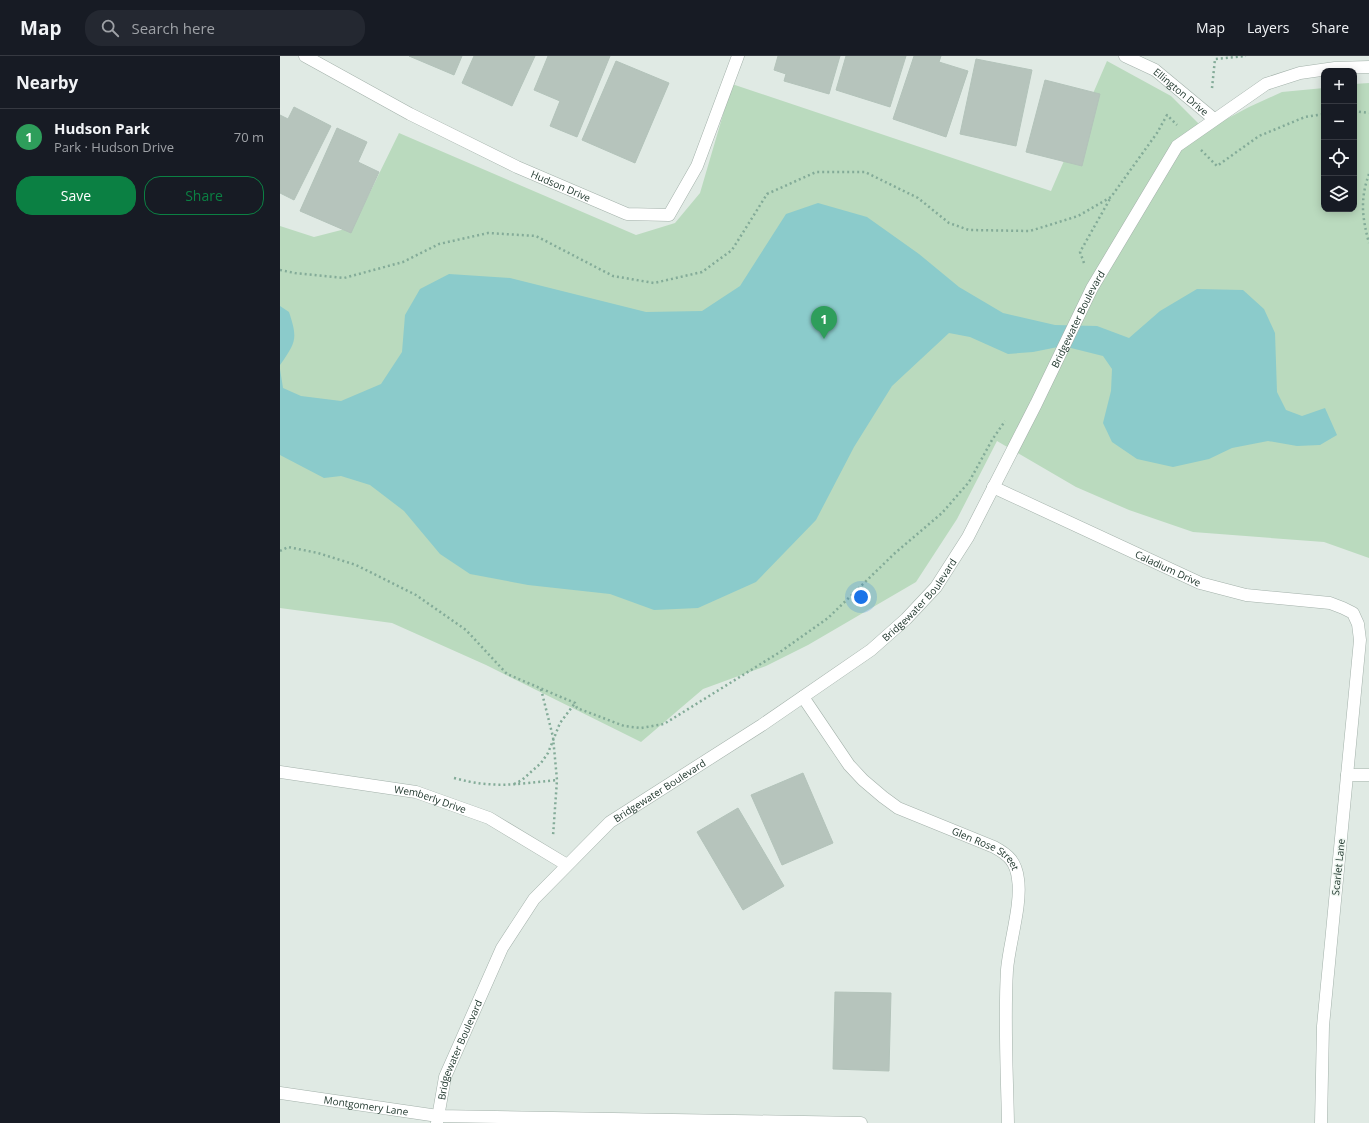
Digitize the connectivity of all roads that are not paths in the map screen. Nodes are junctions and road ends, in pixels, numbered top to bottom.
1 (305, 56) edge
2 (738, 56) edge
3 (1125, 56) edge
4 (1369, 67) edge
5 (1214, 119) junction
6 (993, 487) junction
7 (1353, 613) joint
8 (804, 697) junction
9 (280, 772) edge
10 (1347, 775) junction
11 (1369, 776) edge
12 (567, 865) junction
13 (280, 1093) edge
14 (437, 1120) edge
15 (861, 1123) edge
16 (1008, 1123) edge
17 (1321, 1123) edge

1 - 2 street, Hudson Drive
3 - 5 street, Ellington Drive
4 - 5 street, Bridgewater Boulevard
5 - 6 street, Bridgewater Boulevard
6 - 7 street, Caladium Drive
6 - 8 street, Bridgewater Boulevard
7 - 10 street, Scarlet Lane
8 - 12 street, Bridgewater Boulevard
8 - 16 street, Glen Rose Street
9 - 12 street, Wemberly Drive
10 - 11 street
10 - 17 street, Scarlet Lane
12 - 14 street, Bridgewater Boulevard
13 - 14 street, Montgomery Lane
14 - 15 street, Montgomery Lane

